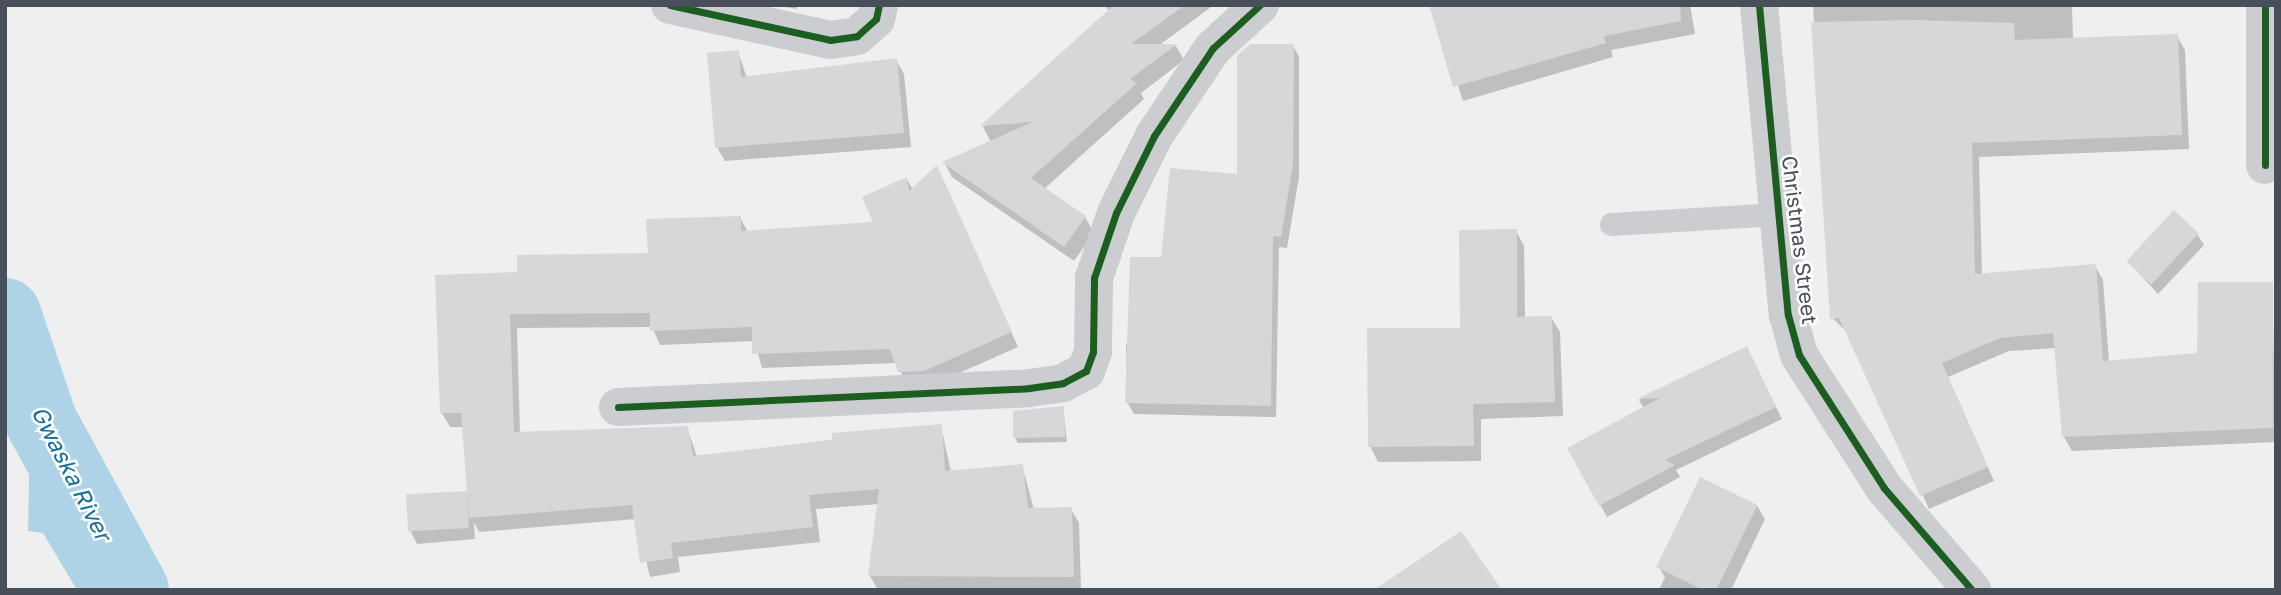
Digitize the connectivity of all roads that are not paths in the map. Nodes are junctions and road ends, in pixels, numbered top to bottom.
1 (670, 5) edge
2 (879, 5) edge
3 (1260, 5) edge
4 (1759, 5) edge
5 (2265, 5) edge
6 (2265, 164) dead end
7 (1778, 214) junction
8 (1611, 224) dead end
9 (618, 407) dead end
10 (1972, 590) edge

1 - 2 street
3 - 9 street
4 - 7 street, Christmas Street
5 - 6 street
7 - 8 lane
7 - 10 street, Christmas Street

